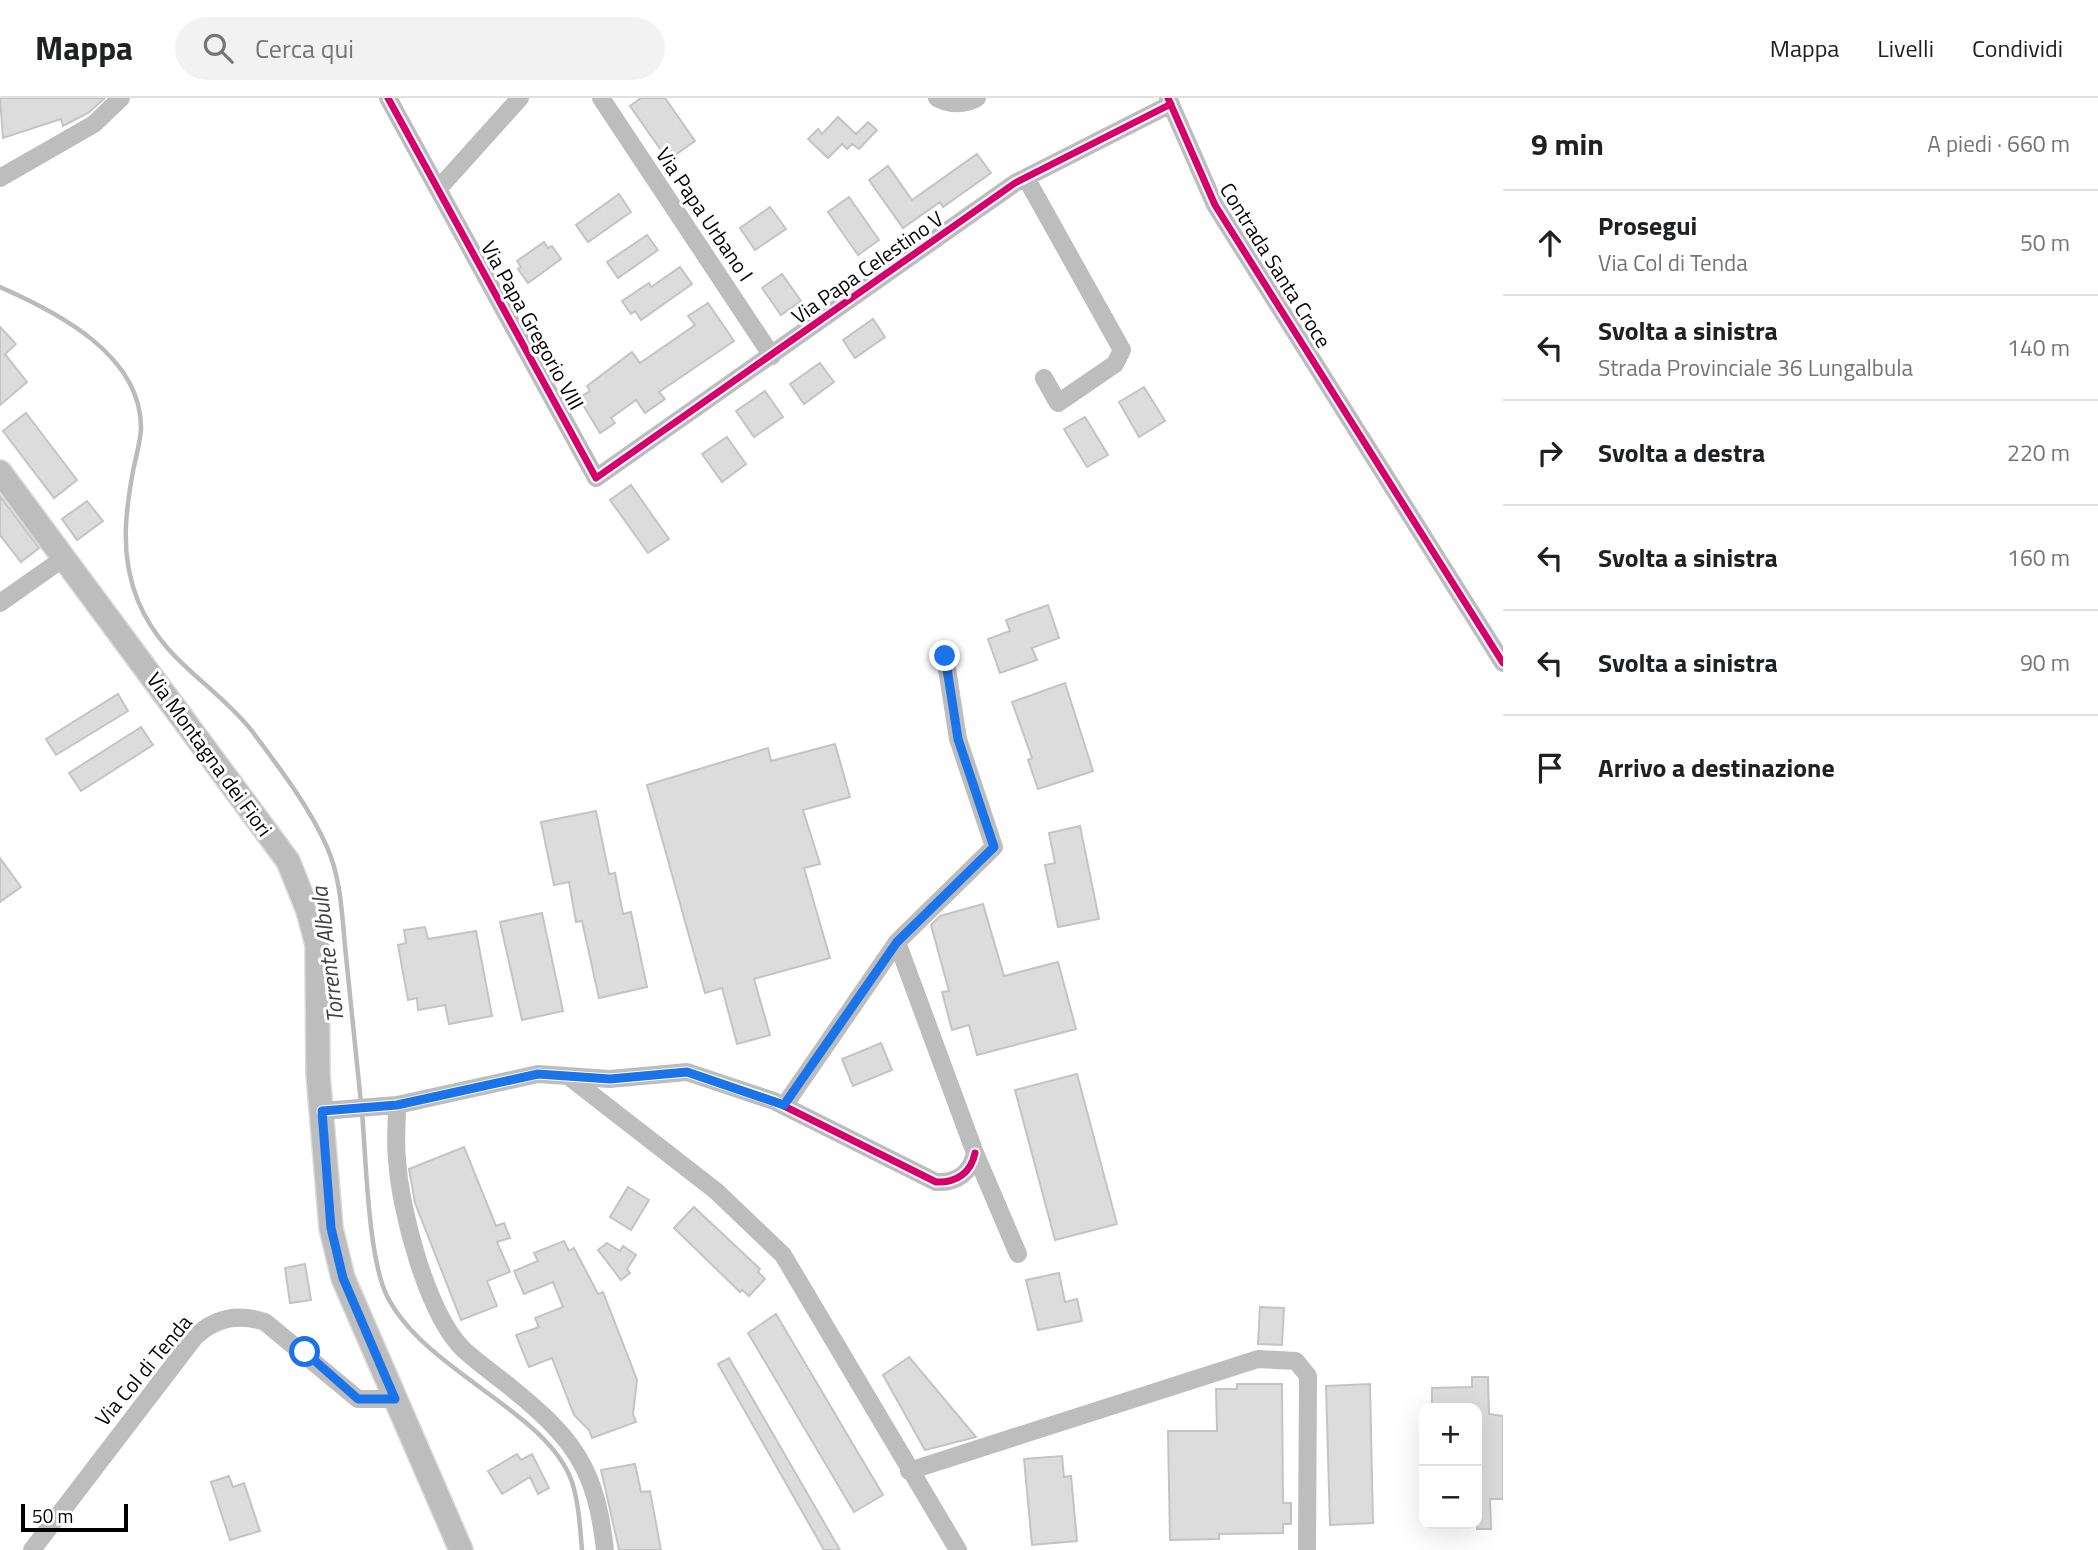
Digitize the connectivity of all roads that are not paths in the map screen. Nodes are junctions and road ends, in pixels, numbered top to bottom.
1 (121, 98) edge
2 (388, 98) edge
3 (520, 98) edge
4 (601, 98) edge
5 (937, 98) edge
6 (977, 98) edge
7 (1169, 101) edge
8 (0, 178) edge
9 (1026, 178) junction
10 (439, 188) junction
11 (772, 356) junction
12 (1044, 379) dead end
13 (0, 472) edge
14 (596, 478) joint
15 (64, 558) junction
16 (0, 603) edge
17 (945, 656) dead end
18 (1503, 663) edge
19 (897, 942) junction
20 (566, 1075) junction
21 (784, 1105) junction
22 (390, 1106) junction
23 (330, 1110) junction
24 (975, 1153) junction
25 (1018, 1254) dead end
26 (395, 1399) junction
27 (909, 1471) junction
28 (32, 1550) edge
29 (461, 1550) edge
30 (605, 1550) edge
31 (958, 1550) edge
32 (1307, 1550) edge

1 - 8 street
2 - 10 street, Via Papa Gregorio VIII
3 - 10 street
4 - 11 street, Via Papa Urbano I
5 - 6 street
7 - 9 street, Via Papa Celestino V
7 - 18 street, Contrada Santa Croce
9 - 11 street, Via Papa Celestino V
9 - 12 street
10 - 14 street, Via Papa Gregorio VIII
11 - 14 street, Via Papa Celestino V
13 - 15 main road, Via Montagna dei Fiori
15 - 16 street
15 - 23 main road, Via Montagna dei Fiori
17 - 19 street
19 - 21 street
19 - 24 street
20 - 21 street
20 - 22 street
20 - 27 street
21 - 24 street
22 - 23 street
22 - 30 street
23 - 26 main road, Via Montagna dei Fiori
24 - 25 street
26 - 28 street, Via Col di Tenda
26 - 29 main road, Via Montagna dei Fiori
27 - 31 street
27 - 32 street

